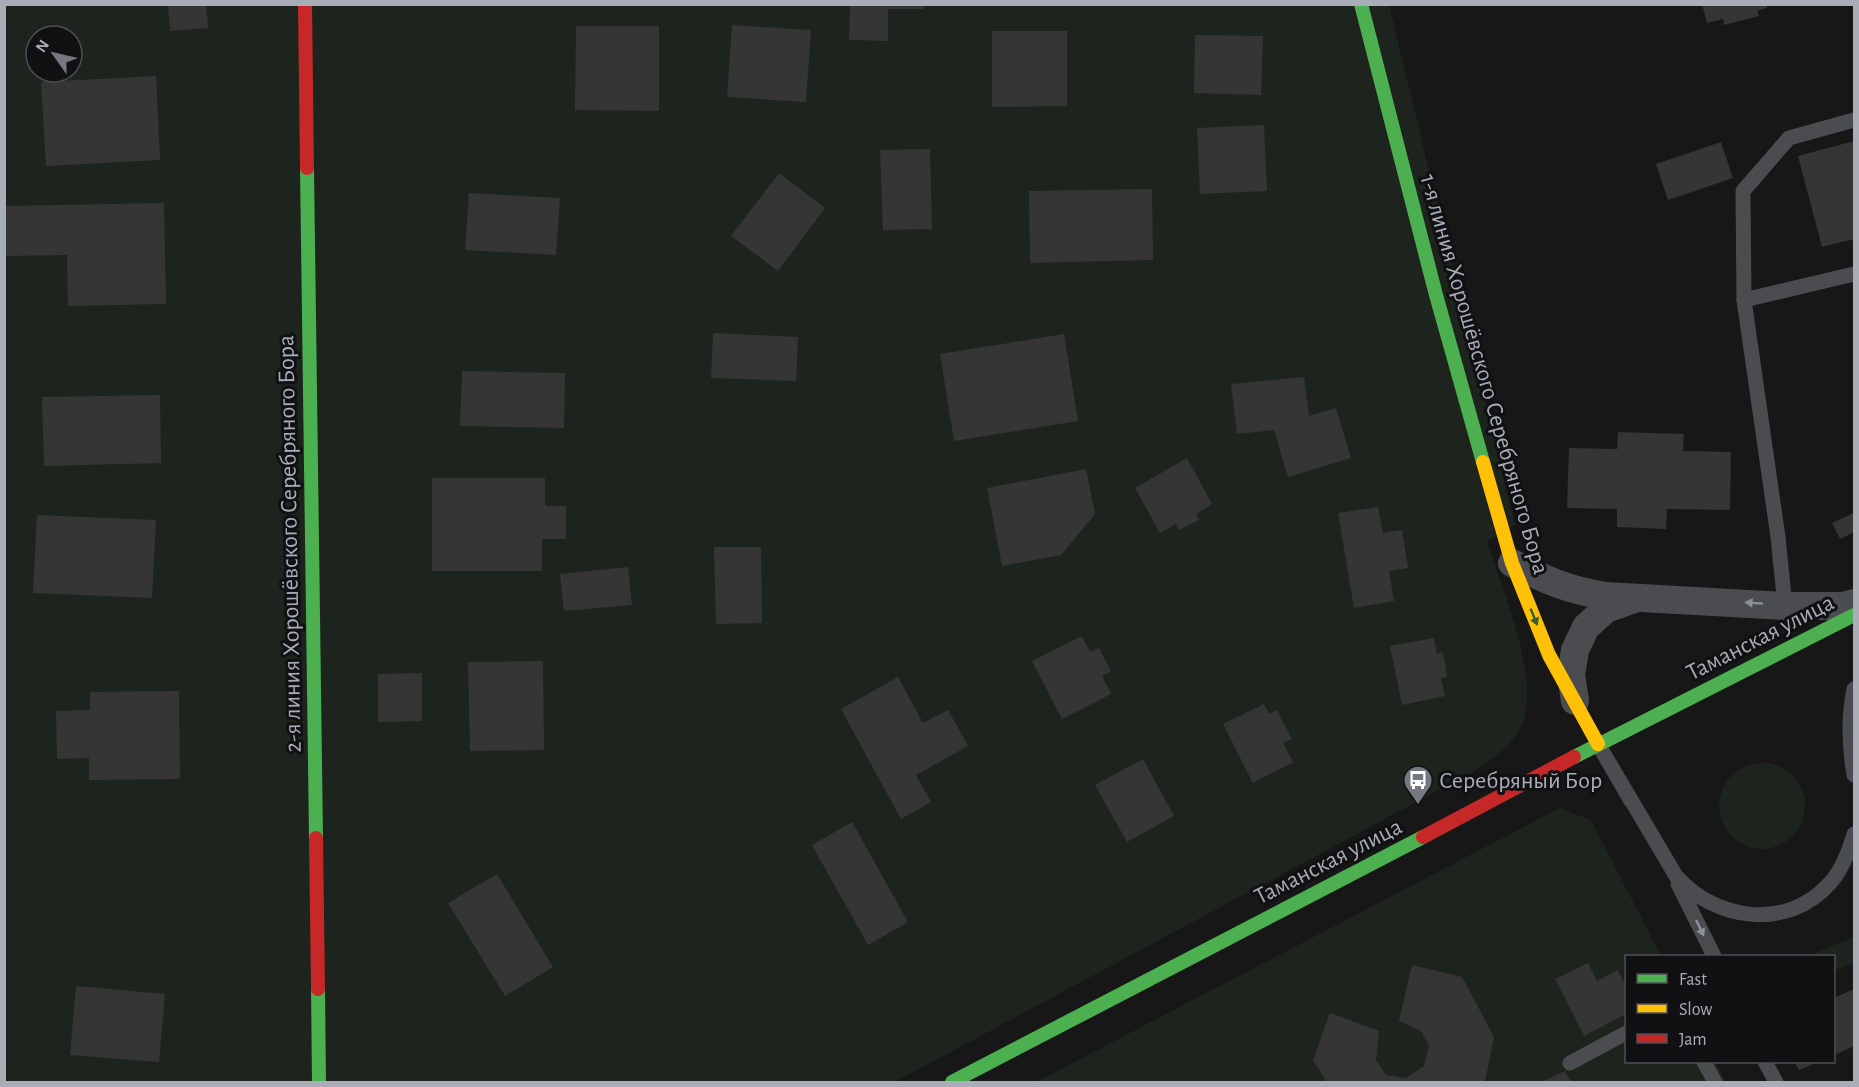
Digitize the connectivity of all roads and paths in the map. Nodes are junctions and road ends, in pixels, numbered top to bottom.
1 (305, 4) edge
2 (1361, 4) edge
3 (1854, 120) edge
4 (1854, 274) edge
5 (1744, 300) junction
6 (1512, 563) junction
7 (1636, 599) junction
8 (1854, 603) edge
9 (1785, 606) junction
10 (1854, 615) edge
11 (1781, 652) junction
12 (1854, 689) edge
13 (1575, 703) junction
14 (1598, 744) junction
15 (1854, 775) edge
16 (1631, 801) dead end
17 (1854, 834) edge
18 (1667, 862) junction
19 (1713, 955) edge
20 (1625, 1034) edge
21 (1570, 1063) dead end
22 (1705, 1063) edge
23 (1766, 1063) edge
24 (952, 1082) edge
25 (319, 1083) edge
26 (1715, 1083) edge
27 (1776, 1083) edge

1 - 25 street, 2-я линия Хорошёвского Серебряного Бора
2 - 6 street, 1-я линия Хорошёвского Серебряного Бора
3 - 5 lane
4 - 5 lane
5 - 9 lane
6 - 7 street
6 -> 13 street, 1-я линия Хорошёвского Серебряного Бора
9 -> 7 street
7 - 13 street
8 - 9 street
9 - 11 street
10 - 11 street, Таманская улица
11 - 14 street, Таманская улица
12 - 15 lane
13 - 14 street, 1-я линия Хорошёвского Серебряного Бора
14 - 16 lane
14 - 18 lane
14 - 24 street, Таманская улица
17 - 18 lane
18 -> 19 lane
20 - 21 lane
22 - 26 lane
23 - 27 lane

